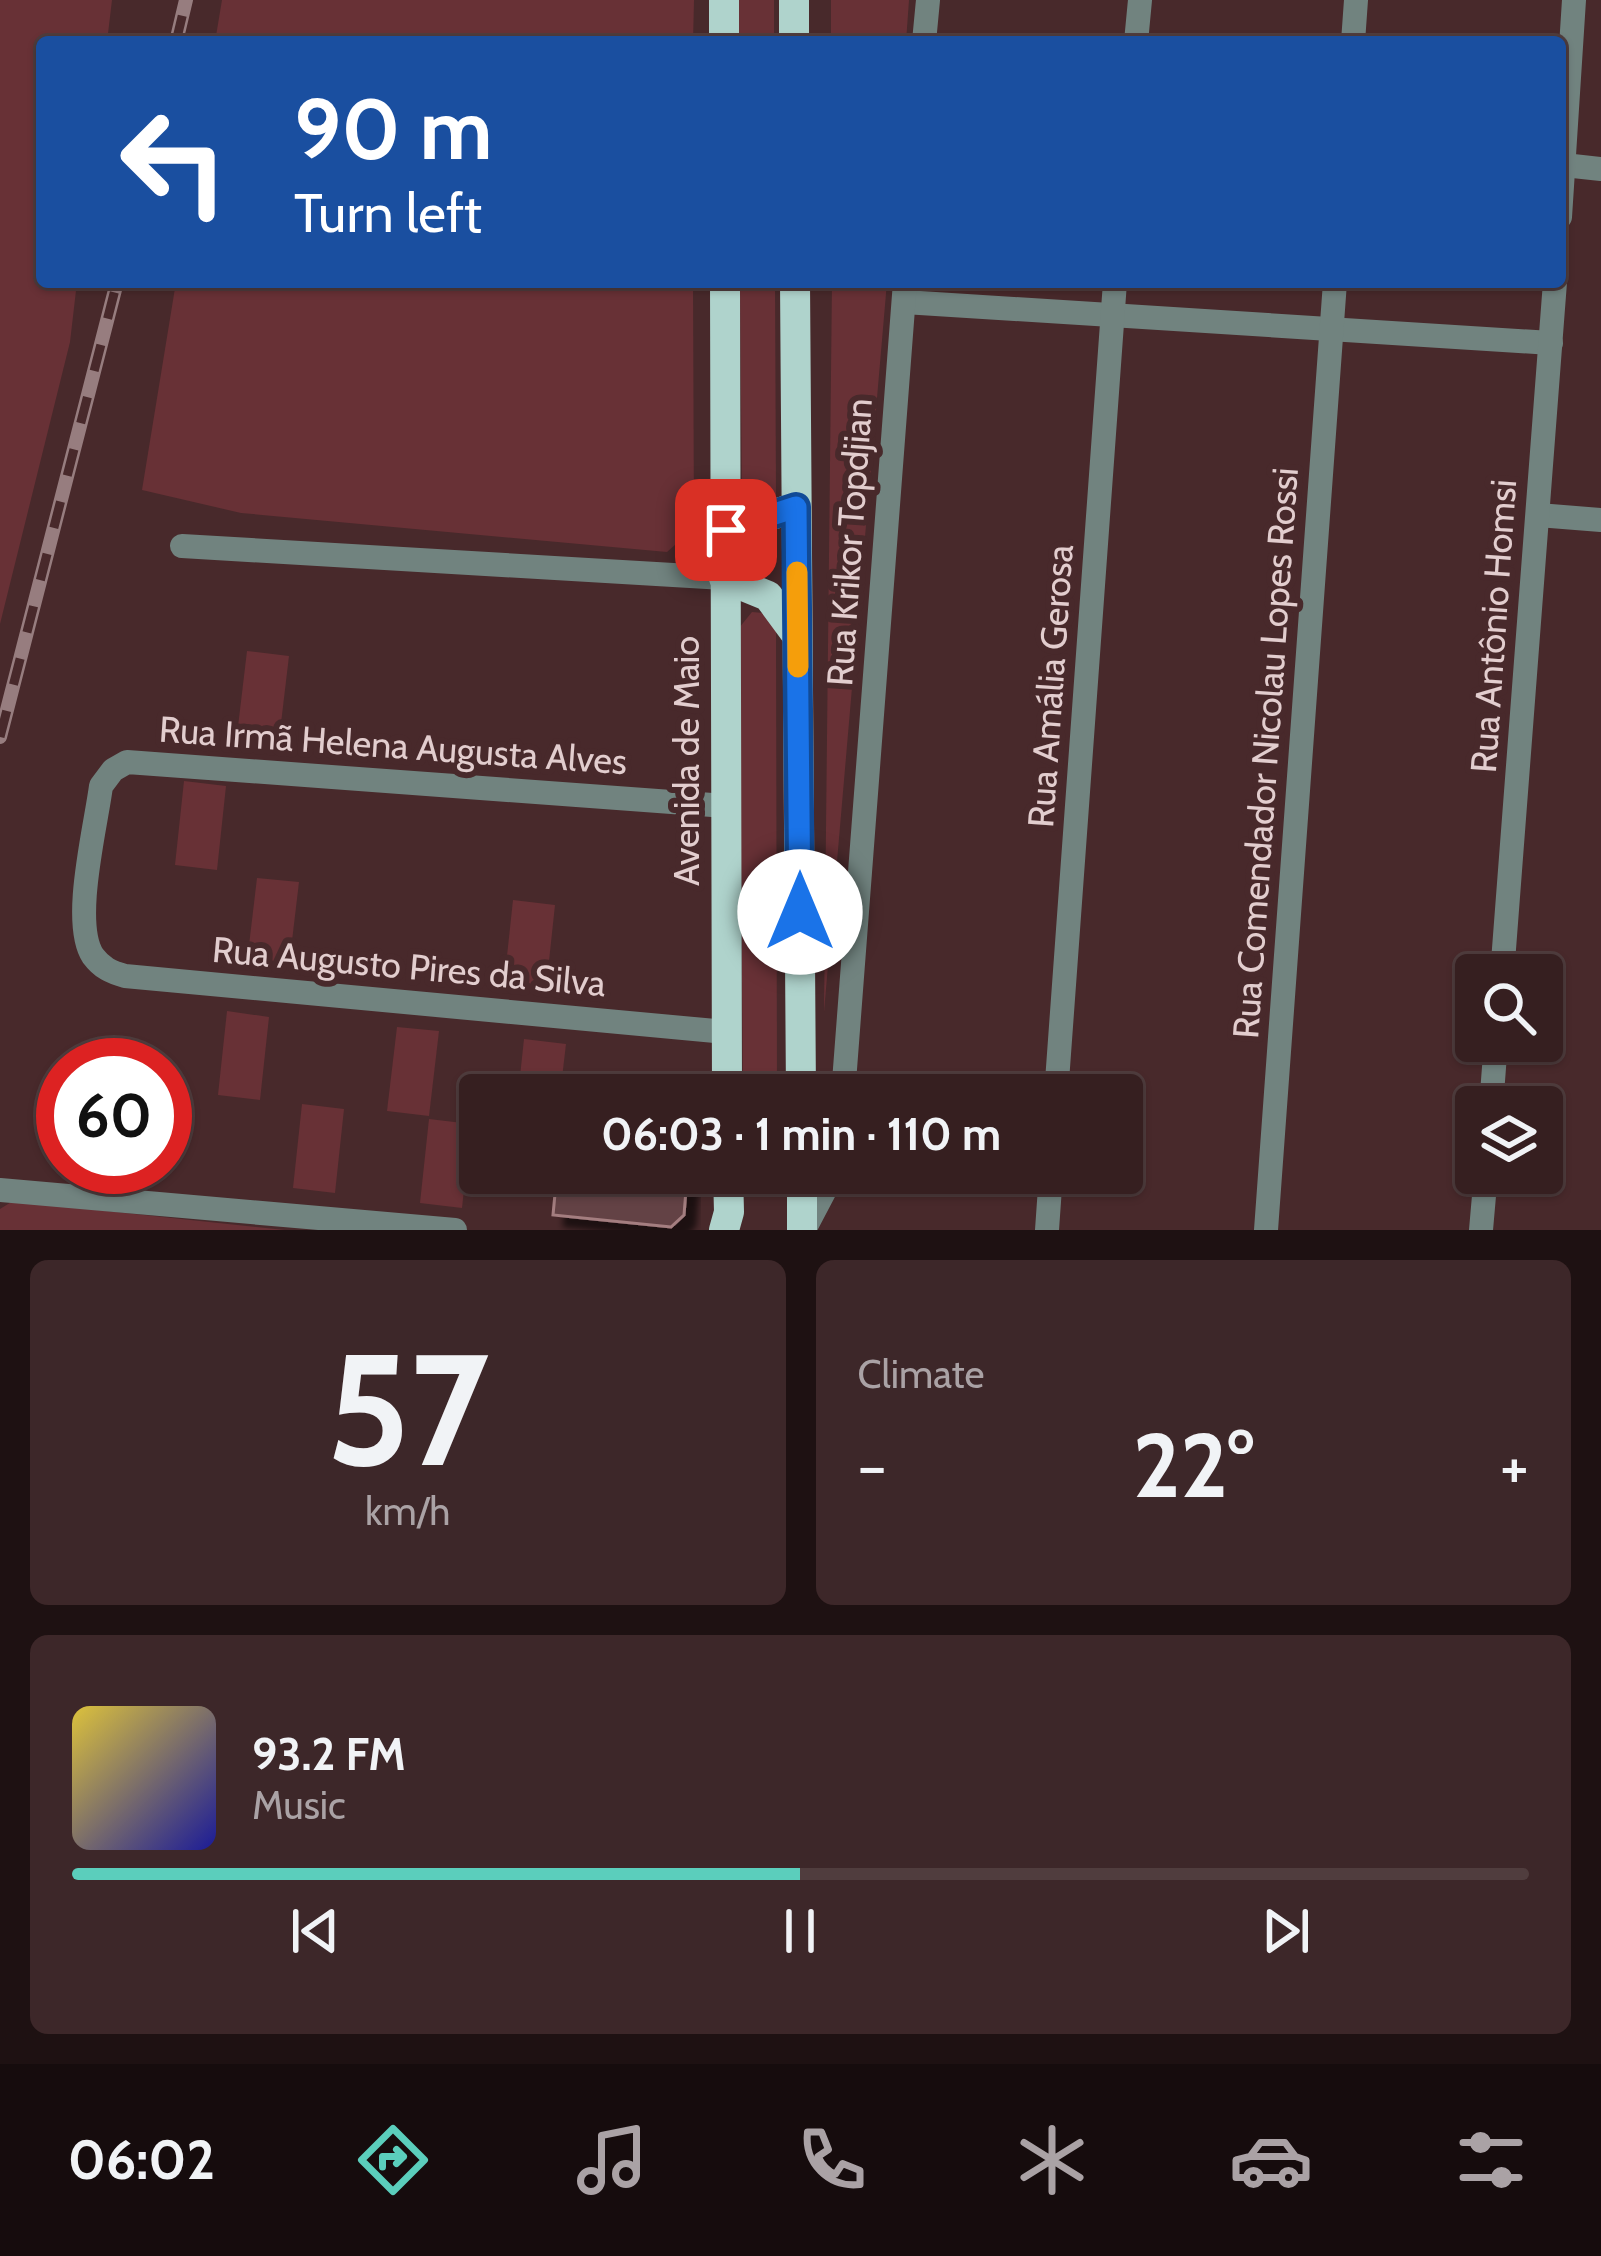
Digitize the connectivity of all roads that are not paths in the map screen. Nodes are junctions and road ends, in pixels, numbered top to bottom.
1 (724, 0) edge
2 (794, 0) edge
3 (928, 0) edge
4 (1140, 0) edge
5 (1356, 0) edge
6 (1574, 0) edge
7 (724, 36) edge
8 (794, 36) edge
9 (925, 36) edge
10 (1137, 36) edge
11 (1353, 36) edge
12 (1566, 132) edge
13 (1566, 165) edge
14 (1601, 169) edge
15 (725, 288) edge
16 (795, 288) edge
17 (1114, 288) edge
18 (1335, 288) edge
19 (1555, 288) edge
20 (905, 292) edge
21 (1112, 315) junction
22 (1332, 328) junction
23 (1551, 343) junction
24 (796, 507) junction
25 (1538, 515) junction
26 (1601, 520) edge
27 (726, 530) junction
28 (182, 546) dead end
29 (724, 578) junction
30 (798, 637) junction
31 (726, 806) junction
32 (1504, 954) edge
33 (92, 955) joint
34 (726, 1032) junction
35 (727, 1074) edge
36 (801, 1074) edge
37 (845, 1074) edge
38 (1058, 1074) edge
39 (0, 1190) edge
40 (729, 1194) edge
41 (802, 1194) edge
42 (823, 1194) edge
43 (1050, 1194) edge
44 (1484, 1194) edge
45 (455, 1230) edge
46 (724, 1230) edge
47 (803, 1230) edge
48 (1047, 1230) edge
49 (1266, 1230) edge
50 (1481, 1230) edge

1 - 7 main road
2 - 8 main road
3 - 9 street
4 - 10 street
5 - 11 street
6 - 12 street
13 - 14 street
15 - 27 main road, Avenida de Maio
16 - 24 main road
17 - 21 street, Rua Amália Gerosa
18 - 22 street, Rua Comendador Nicolau Lopes Rossi
19 - 23 street, Rua Antônio Homsi
20 - 21 street
20 - 37 street, Rua Krikor Topdjian
21 - 22 street
21 - 38 street, Rua Amália Gerosa
22 - 23 street
22 - 49 street, Rua Comendador Nicolau Lopes Rossi
23 - 25 street, Rua Antônio Homsi
24 - 27 main road
24 - 30 main road
25 - 26 street
25 - 32 street, Rua Antônio Homsi
27 - 29 main road, Avenida de Maio
28 - 29 street
29 - 30 main road
29 - 31 main road, Avenida de Maio
30 - 36 main road
31 - 33 street, Rua Irmã Helena Augusta Alves
31 - 34 main road, Avenida de Maio
33 - 34 street, Rua Augusto Pires da Silva
34 - 35 main road, Avenida de Maio
39 - 45 street
40 - 46 main road
41 - 47 main road
42 - 47 street
43 - 48 street
44 - 50 street

